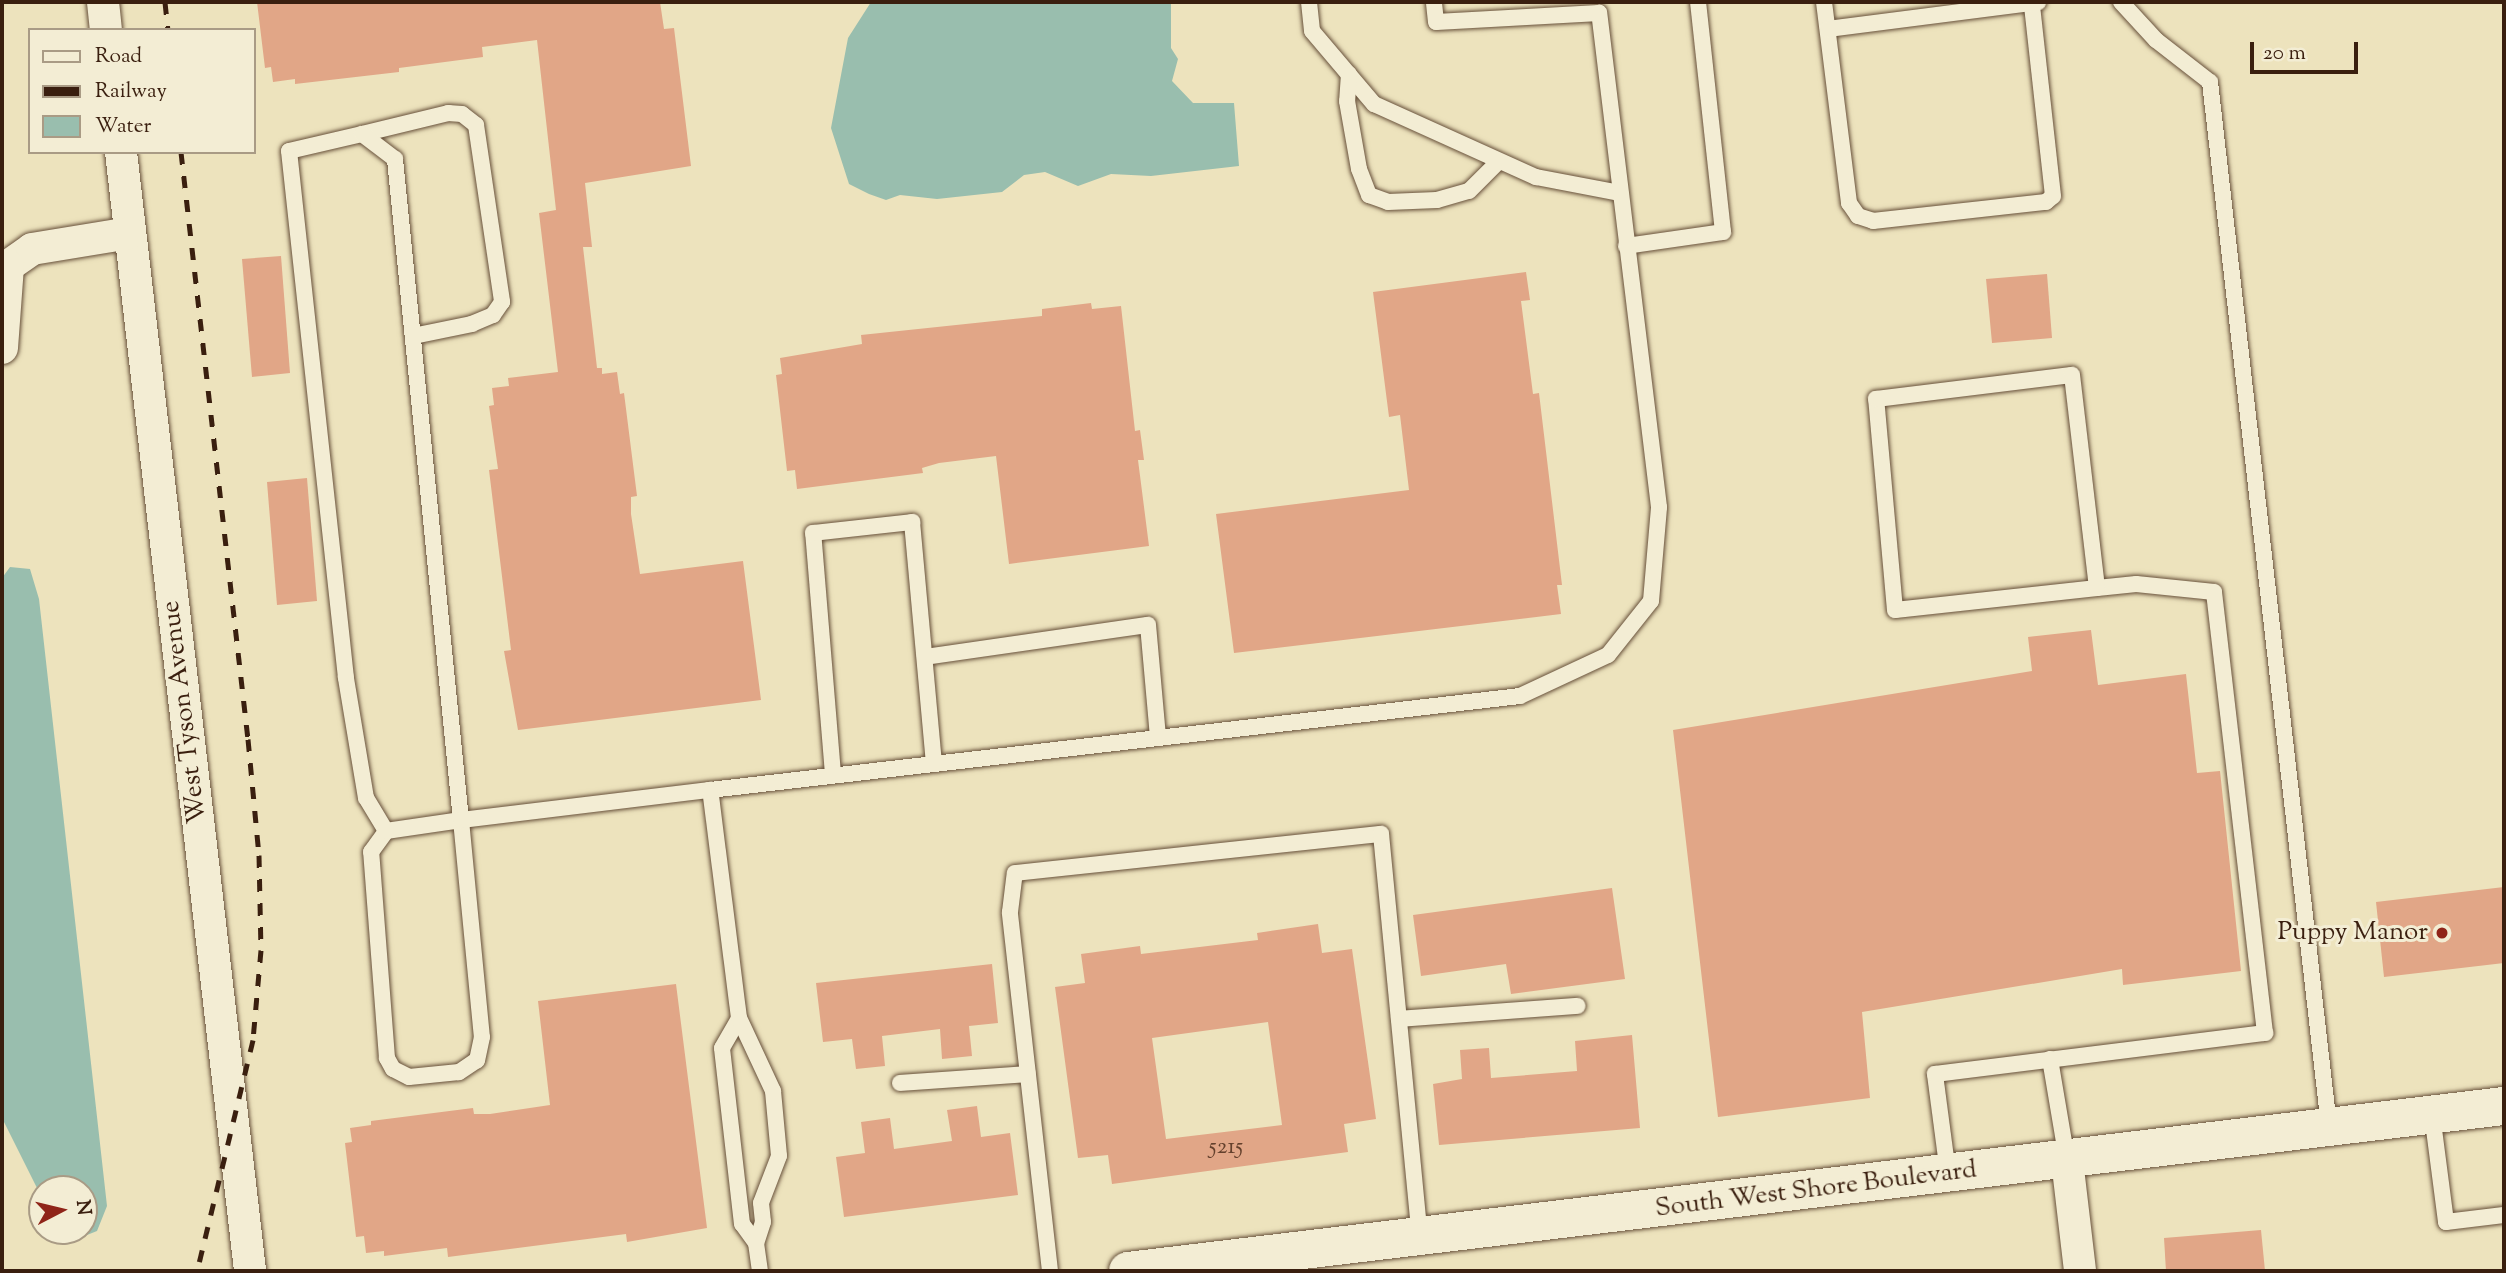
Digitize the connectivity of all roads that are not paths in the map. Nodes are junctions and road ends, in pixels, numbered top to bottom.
1 (103, 2) edge
2 (1309, 2) edge
3 (1434, 2) edge
4 (1698, 2) edge
5 (1824, 2) edge
6 (2121, 2) edge
7 (2035, 3) edge
8 (106, 28) edge
9 (1828, 29) junction
10 (1349, 74) junction
11 (362, 134) junction
12 (121, 154) edge
13 (1499, 161) junction
14 (1620, 194) junction
15 (130, 233) junction
16 (1626, 246) junction
17 (5, 267) edge
18 (413, 336) junction
19 (2, 348) edge
20 (2097, 589) junction
21 (925, 657) junction
22 (1158, 737) junction
23 (934, 763) junction
24 (833, 774) junction
25 (710, 790) junction
26 (461, 820) junction
27 (386, 831) junction
28 (1578, 1006) dead end
29 (739, 1018) junction
30 (1399, 1019) junction
31 (2050, 1059) junction
32 (1028, 1074) junction
33 (900, 1083) dead end
34 (2504, 1106) edge
35 (2432, 1114) junction
36 (2329, 1127) junction
37 (2067, 1160) junction
38 (1948, 1174) junction
39 (2504, 1215) edge
40 (1420, 1237) junction
41 (756, 1243) junction
42 (1218, 1266) edge
43 (1150, 1270) edge
44 (250, 1271) edge
45 (760, 1271) edge
46 (1050, 1271) edge
47 (2080, 1271) edge

1 - 8 street
2 - 10 lane
3 - 14 lane
4 - 16 lane
5 - 9 lane
6 - 36 lane
7 - 9 lane
7 - 9 lane
10 - 13 lane
10 - 13 lane
11 - 18 lane
11 - 18 lane
11 - 27 lane
12 - 15 street, West Tyson Avenue
13 - 14 lane
14 - 16 lane
15 - 17 street
15 - 44 street, West Tyson Avenue
16 - 22 lane
17 - 19 street
18 - 26 lane
20 - 20 lane
20 - 31 lane
21 - 22 lane
21 - 23 lane
21 - 24 lane
22 - 23 lane
23 - 24 lane
24 - 25 lane
25 - 26 lane
25 - 29 lane
26 - 27 lane
26 - 27 lane
28 - 30 lane
29 - 41 lane
29 - 41 lane
30 - 32 lane
30 - 40 lane
31 - 37 lane
31 - 38 lane
32 - 33 lane
32 - 46 lane
34 - 35 street, South West Shore Boulevard
35 - 36 street, South West Shore Boulevard
35 - 39 lane
36 - 37 street, South West Shore Boulevard
37 - 38 street, South West Shore Boulevard
37 - 47 street
38 - 40 street, South West Shore Boulevard
40 - 42 street, South West Shore Boulevard
41 - 45 lane
42 - 43 street, South West Shore Boulevard

